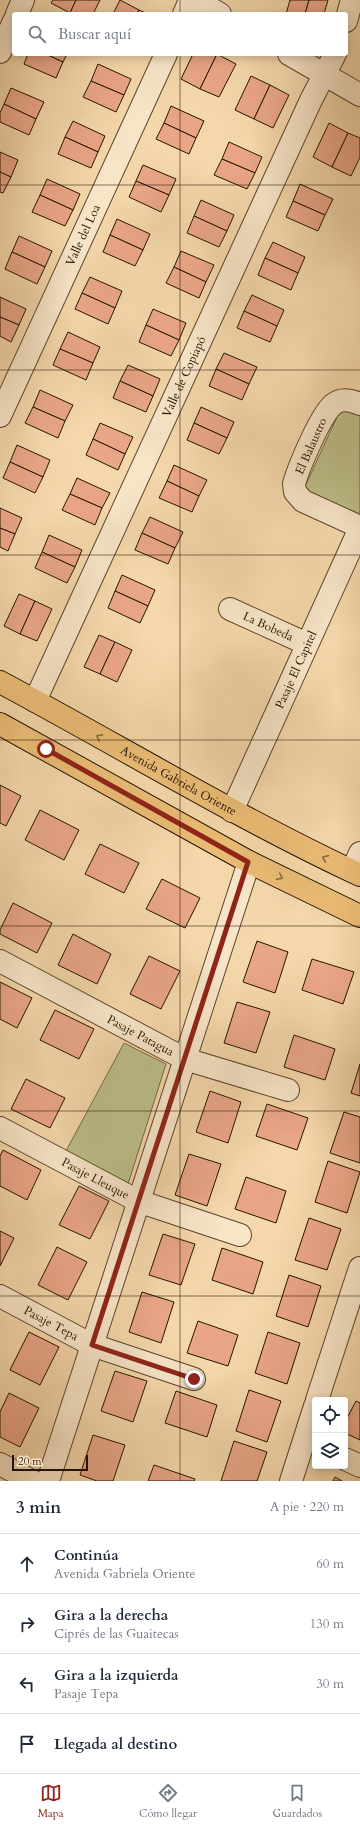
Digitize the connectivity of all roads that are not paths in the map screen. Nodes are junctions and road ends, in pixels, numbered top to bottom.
1 (24, 0) edge
2 (190, 0) edge
3 (196, 0) edge
4 (352, 0) edge
5 (18, 12) edge
6 (185, 12) edge
7 (217, 12) edge
8 (348, 15) edge
9 (12, 25) edge
10 (0, 52) edge
11 (165, 56) edge
12 (292, 56) edge
13 (334, 56) edge
14 (324, 75) junction
15 (360, 95) edge
16 (360, 404) edge
17 (0, 416) edge
18 (360, 528) edge
19 (230, 609) dead end
20 (307, 644) junction
21 (0, 682) edge
22 (35, 701) junction
23 (0, 724) edge
24 (232, 811) junction
25 (248, 862) junction
26 (357, 866) edge
27 (360, 916) edge
28 (0, 961) edge
29 (185, 1059) junction
30 (288, 1090) dead end
31 (0, 1128) edge
32 (138, 1201) junction
33 (240, 1235) dead end
34 (360, 1268) edge
35 (0, 1296) edge
36 (356, 1298) edge
37 (92, 1345) junction
38 (194, 1379) dead end
39 (318, 1397) edge
40 (312, 1427) edge
41 (310, 1441) edge
42 (348, 1460) edge
43 (0, 1464) edge
44 (360, 1466) edge
45 (32, 1481) edge
46 (48, 1481) edge
47 (291, 1481) edge

1 - 5 street
2 - 6 street
3 - 7 street
4 - 8 street
9 - 10 street
11 - 17 street, Valle del Loa
12 - 14 street
13 - 14 street, Valle de Copiapó
14 - 15 street
14 - 22 street, Valle de Copiapó
16 - 18 street, El Balaustro
18 - 20 street, Pasaje El Capitel
19 - 20 street, La Bobeda
20 - 24 street, Pasaje El Capitel
21 - 22 main road, Avenida Gabriela Oriente
24 -> 22 main road, Avenida Gabriela Oriente
23 - 25 main road
26 -> 24 main road, Avenida Gabriela Oriente
25 -> 27 main road
25 - 29 street
28 - 29 street, Pasaje Patagua
29 - 30 street, Pasaje Patagua
29 - 32 street
31 - 32 street, Pasaje Lleuque
32 - 33 street, Pasaje Lleuque
32 - 37 street
34 - 36 street
35 - 37 street, Pasaje Tepa
36 - 39 street
37 - 38 street, Pasaje Tepa
37 - 46 street
40 - 41 street
41 - 47 street
42 - 44 street
43 - 45 street

